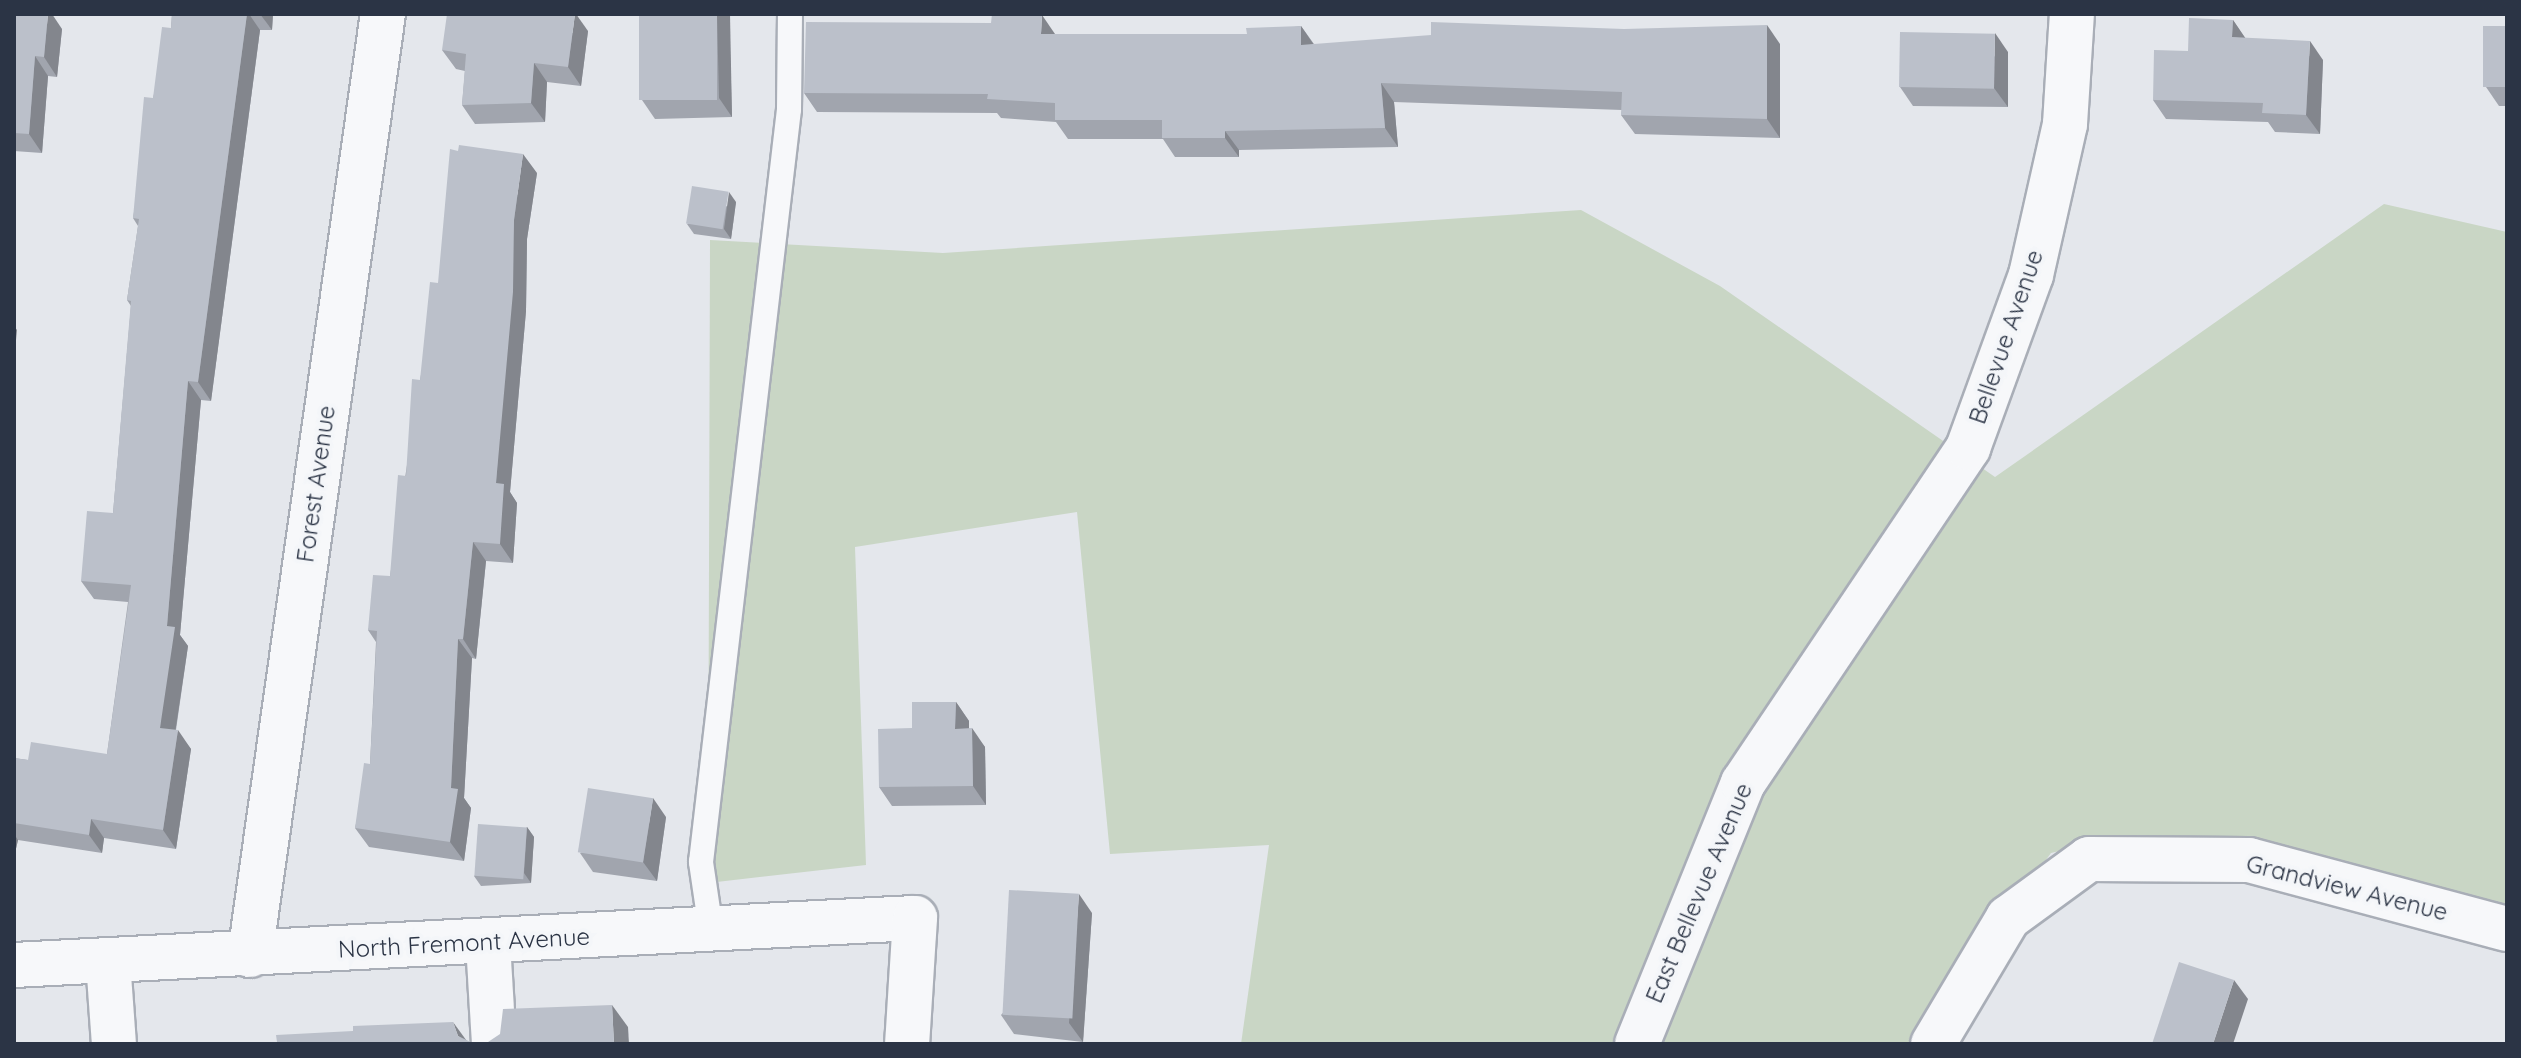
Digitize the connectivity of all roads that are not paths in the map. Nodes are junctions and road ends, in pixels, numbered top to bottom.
1 (383, 14) edge
2 (790, 14) edge
3 (2072, 14) edge
4 (1873, 586) joint
5 (2507, 929) edge
6 (711, 930) junction
7 (488, 943) junction
8 (250, 955) junction
9 (108, 961) junction
10 (14, 965) edge
11 (114, 1044) edge
12 (494, 1044) edge
13 (907, 1044) edge
14 (1637, 1044) edge
15 (1933, 1044) edge

1 - 8 street, Forest Avenue
2 - 6 lane
3 - 4 street, Bellevue Avenue
4 - 14 street, East Bellevue Avenue
5 - 15 street, Grandview Avenue
6 - 7 street, North Fremont Avenue
6 - 13 street, North Fremont Avenue
7 - 8 street, North Fremont Avenue
7 - 12 street
8 - 9 street, North Fremont Avenue
9 - 10 street, North Fremont Avenue
9 - 11 street

